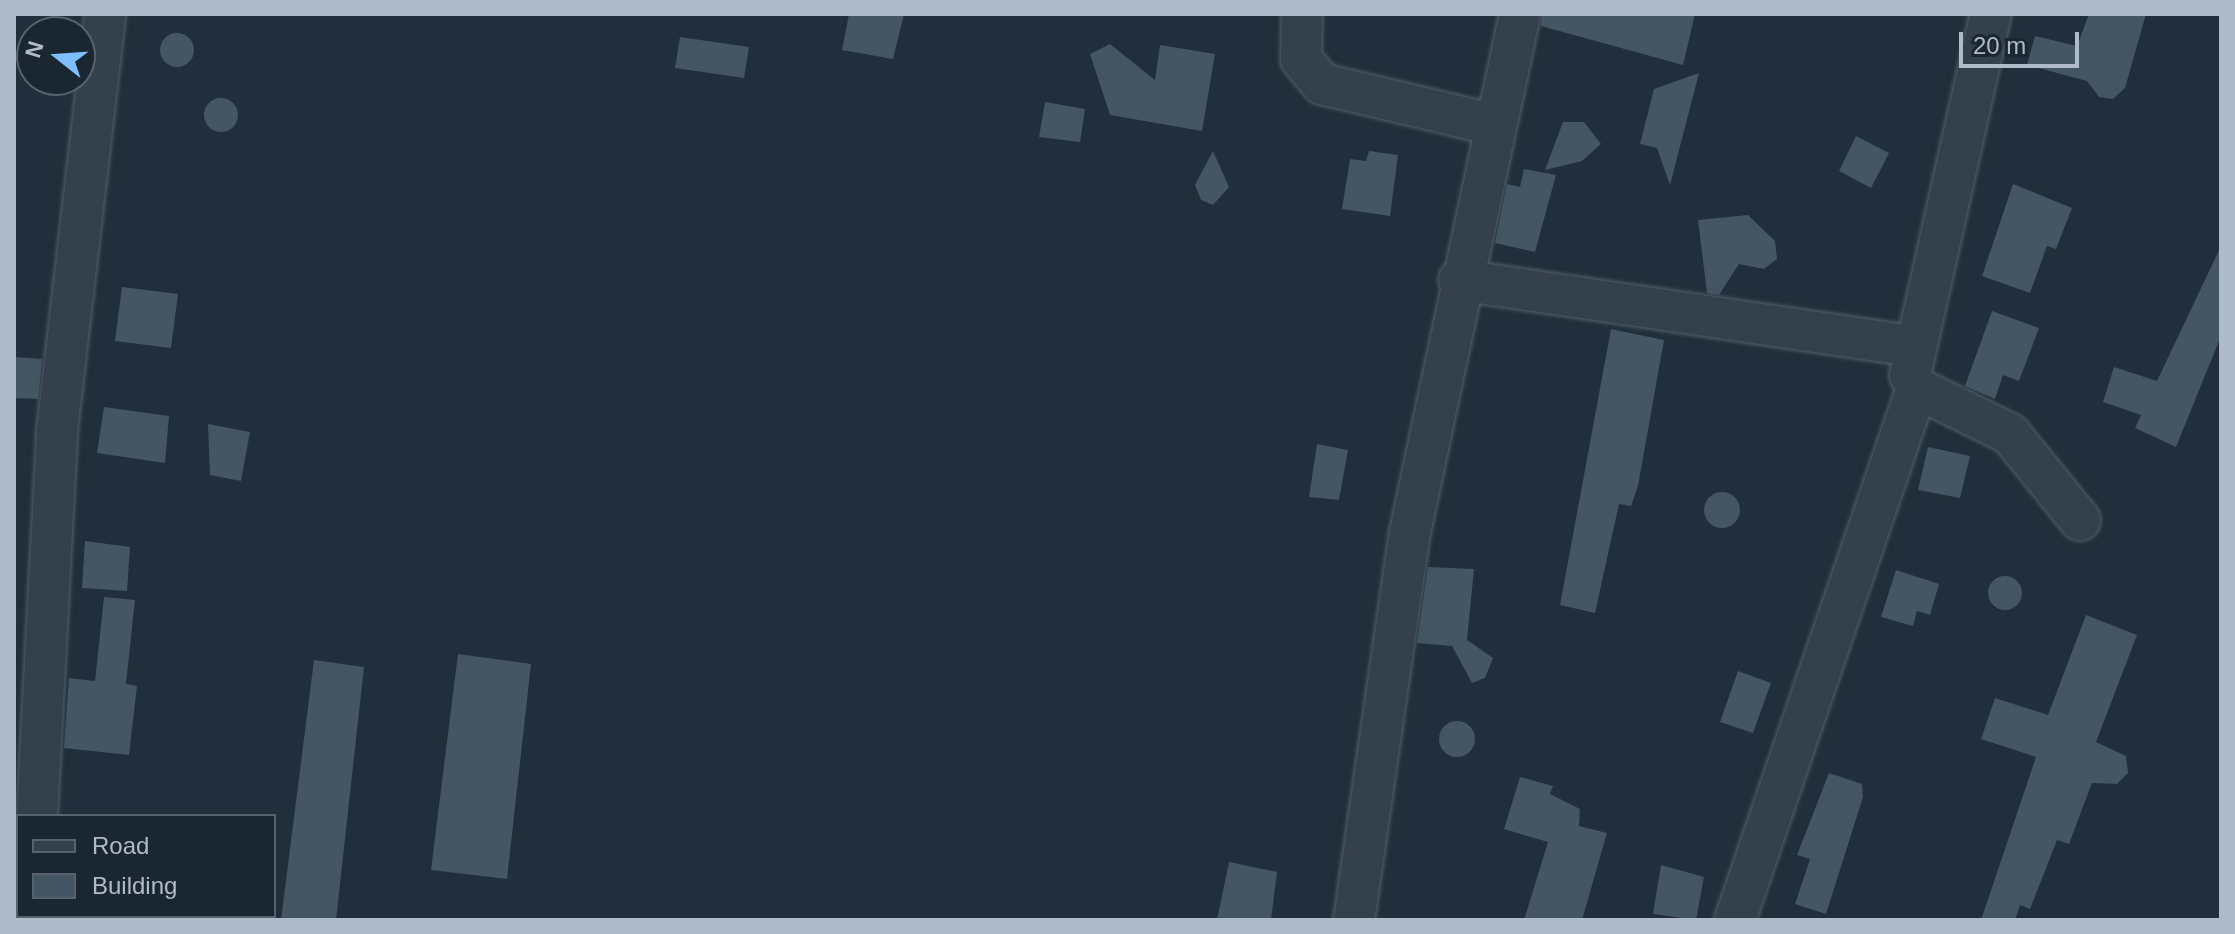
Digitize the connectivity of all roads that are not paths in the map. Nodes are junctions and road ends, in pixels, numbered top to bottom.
1 (105, 14) edge
2 (1302, 14) edge
3 (1520, 14) edge
4 (1991, 14) edge
5 (1495, 125) junction
6 (1459, 280) junction
7 (1916, 347) junction
8 (1917, 388) junction
9 (2080, 520) dead end
10 (37, 814) edge
11 (1354, 920) edge
12 (1735, 920) edge

1 - 10 street
2 - 5 street
3 - 5 street
4 - 7 street
5 - 6 street
6 - 7 street
6 - 11 street
7 - 8 street
8 - 9 street
8 - 12 street

